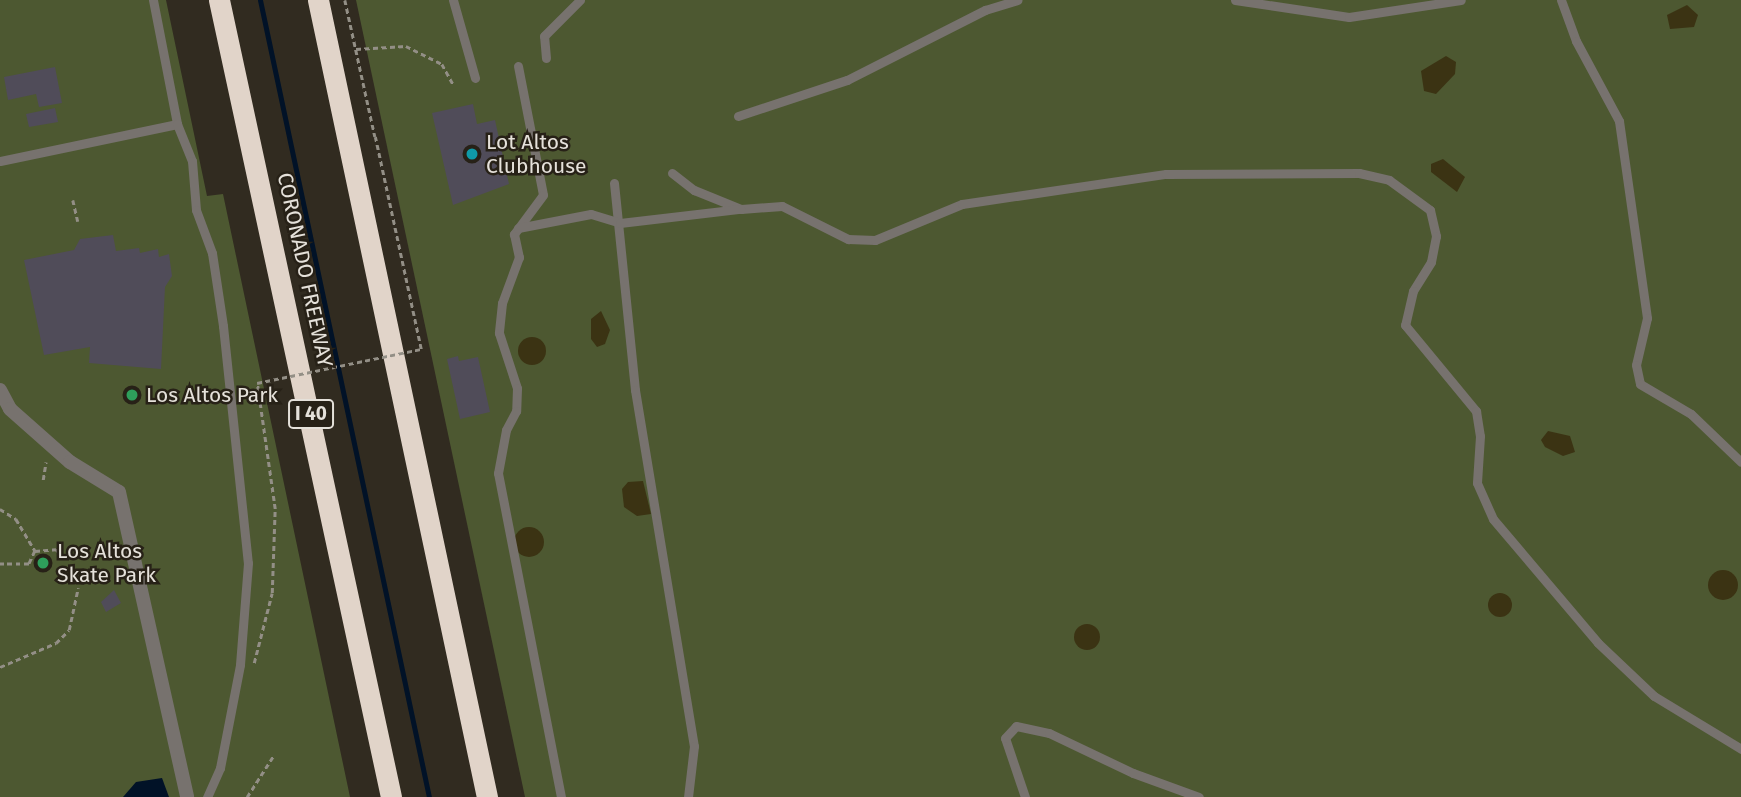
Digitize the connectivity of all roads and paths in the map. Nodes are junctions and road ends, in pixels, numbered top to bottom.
1 (153, 0) edge
2 (217, 0) edge
3 (319, 0) edge
4 (345, 0) edge
5 (453, 0) edge
6 (580, 0) edge
7 (1017, 0) edge
8 (1235, 0) edge
9 (1461, 0) edge
10 (1561, 0) edge
11 (356, 49) junction
12 (546, 58) dead end
13 (518, 66) dead end
14 (475, 78) dead end
15 (453, 84) dead end
16 (738, 116) dead end
17 (177, 124) junction
18 (0, 161) edge
19 (672, 173) dead end
20 (614, 183) dead end
21 (73, 200) dead end
22 (741, 209) junction
23 (78, 220) dead end
24 (620, 223) junction
25 (518, 228) junction
26 (0, 390) edge
27 (1741, 462) edge
28 (0, 509) edge
29 (35, 551) junction
30 (65, 559) dead end
31 (0, 564) edge
32 (78, 588) dead end
33 (240, 665) junction
34 (0, 667) edge
35 (1741, 749) edge
36 (274, 755) dead end
37 (187, 797) edge
38 (207, 797) edge
39 (247, 797) edge
40 (391, 797) edge
41 (487, 797) edge
42 (561, 797) edge
43 (688, 797) edge
44 (1025, 797) edge
45 (1199, 797) edge

1 - 17 lane
2 - 40 highway, CORONADO FREEWAY / I 40
3 - 41 highway
4 - 11 path
5 - 14 lane
6 - 12 lane
7 - 16 lane
8 - 9 lane
10 - 27 lane
11 - 15 path
11 - 33 path, bridge
13 - 25 lane
17 - 18 lane
17 - 33 lane
19 - 22 lane
20 - 24 lane
21 - 23 path
22 - 24 lane
22 - 35 lane
24 - 25 lane
24 - 43 lane
25 - 42 lane
26 - 37 street
28 - 29 path
29 - 30 path
29 - 31 path
32 - 34 path
33 - 38 lane
36 - 39 path
44 - 45 lane

